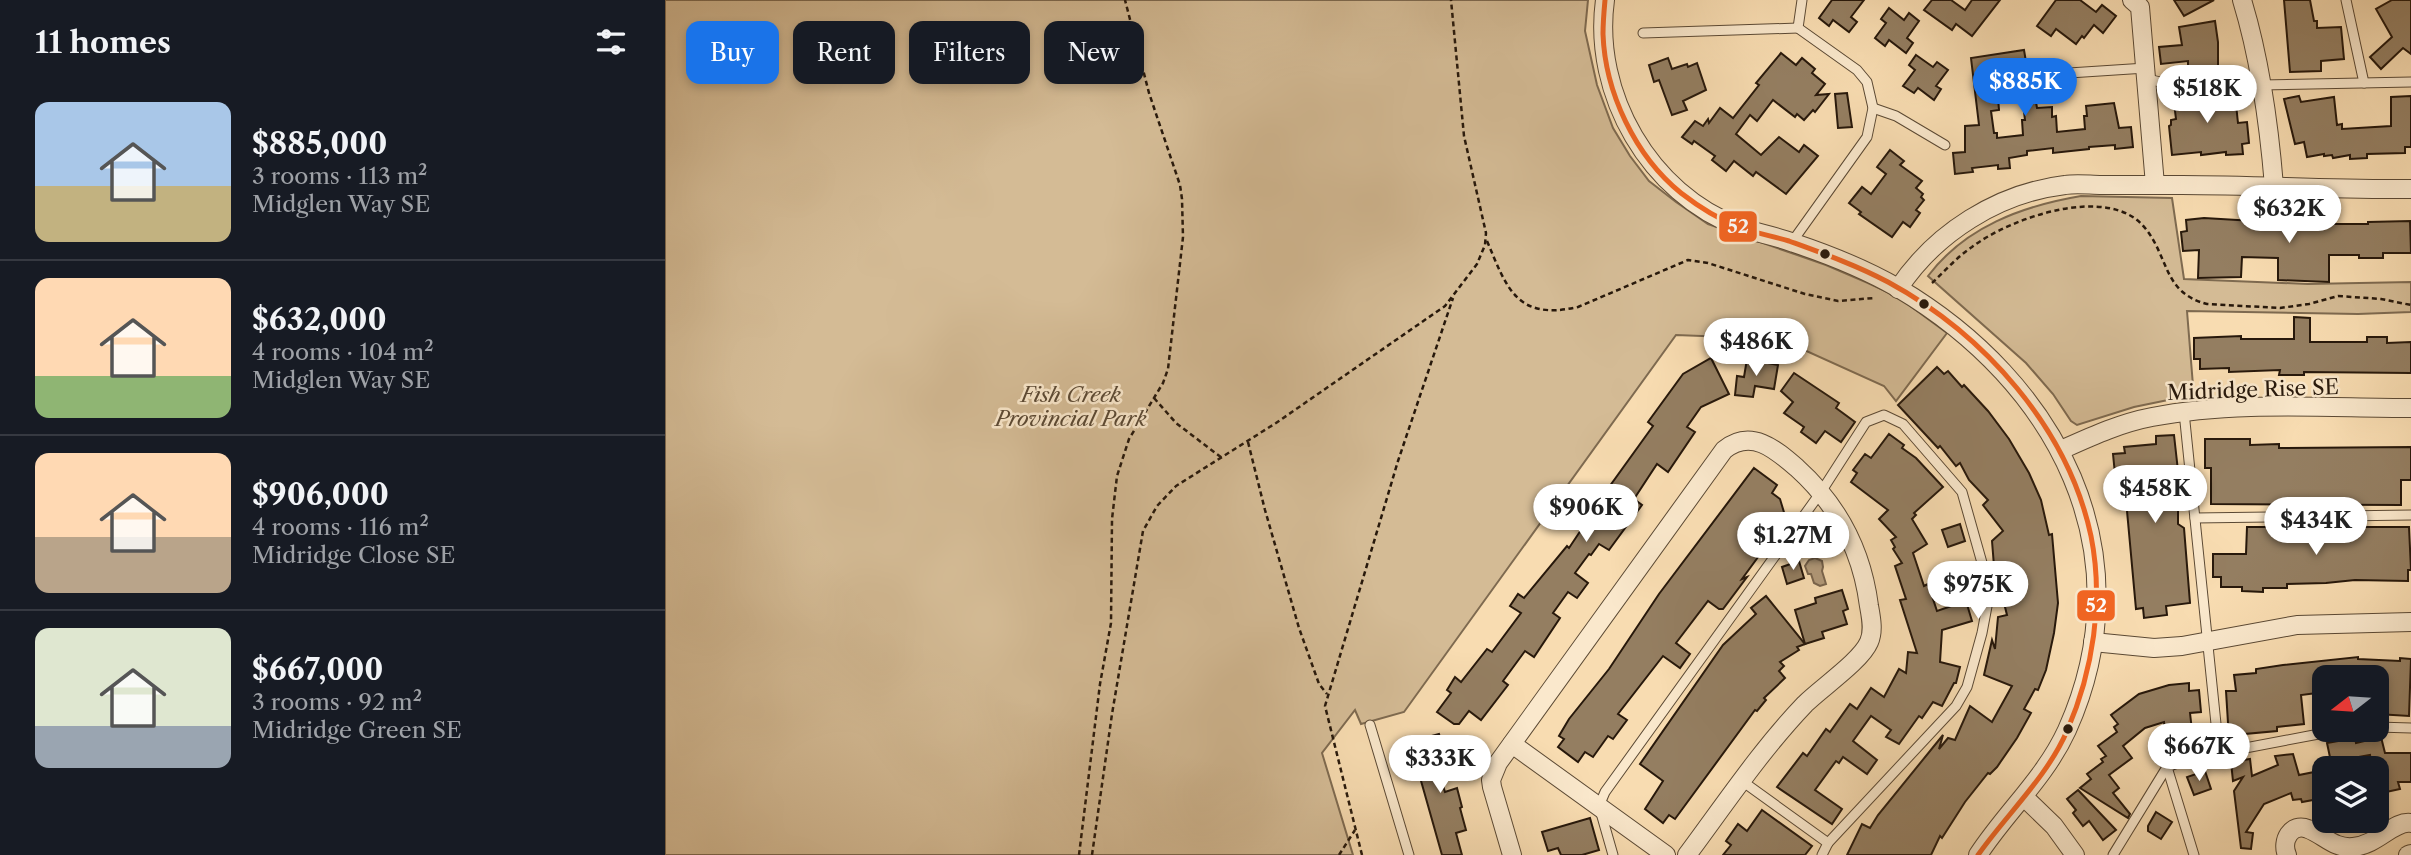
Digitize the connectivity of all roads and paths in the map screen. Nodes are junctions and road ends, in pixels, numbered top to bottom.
1 (1125, 0) edge
2 (1451, 0) edge
3 (1605, 0) edge
4 (1802, 0) edge
5 (2132, 0) edge
6 (2242, 0) edge
7 (2346, 0) edge
8 (1798, 28) junction
9 (1643, 33) dead end
10 (2069, 73) dead end
11 (2147, 74) junction
12 (2411, 82) edge
13 (2364, 83) junction
14 (2261, 85) junction
15 (1873, 108) junction
16 (1945, 145) dead end
17 (2155, 185) junction
18 (2274, 186) junction
19 (2411, 189) edge
20 (1486, 239) junction
21 (1792, 242) junction
22 (1932, 283) dead end
23 (1898, 289) junction
24 (1453, 297) junction
25 (1874, 298) dead end
26 (2411, 305) edge
27 (1154, 398) junction
28 (2411, 408) edge
29 (2184, 412) junction
30 (1248, 442) junction
31 (2061, 450) junction
32 (1222, 458) junction
33 (1821, 492) junction
34 (2411, 515) edge
35 (2195, 518) junction
36 (2411, 622) edge
37 (2093, 642) junction
38 (2208, 642) junction
39 (1327, 694) junction
40 (1370, 725) dead end
41 (2389, 727) edge
42 (2411, 728) edge
43 (2312, 735) edge
44 (1511, 744) junction
45 (2219, 753) junction
46 (2167, 767) junction
47 (1742, 781) junction
48 (2024, 797) junction
49 (1599, 806) junction
50 (2411, 823) edge
51 (1355, 830) junction
52 (1828, 843) junction
53 (1079, 855) edge
54 (1091, 855) edge
55 (1339, 855) edge
56 (1362, 855) edge
57 (1409, 855) edge
58 (1512, 855) edge
59 (1613, 855) edge
60 (1666, 855) edge
61 (1687, 855) edge
62 (1822, 855) edge
63 (1978, 855) edge
64 (2075, 855) edge
65 (2113, 855) edge
66 (2194, 855) edge
67 (2287, 855) edge

1 - 27 path
2 - 20 path
3 - 21 street
4 - 8 lane
5 - 11 street
6 - 14 street
7 - 13 lane
8 - 9 lane
8 - 15 lane
10 - 11 lane
11 - 14 lane
11 - 17 street
12 - 13 lane
13 - 14 lane
14 - 18 street
15 - 16 lane
15 - 21 lane
17 - 18 street
17 - 23 street
18 - 19 street
20 - 24 path
20 - 25 path
21 - 23 street
22 - 26 path
23 - 31 street
24 - 30 path
24 - 39 path
27 - 32 path
27 - 53 path
28 - 29 street, Midridge Rise SE
29 - 31 street, Midridge Rise SE
29 - 35 lane
30 - 32 path
30 - 39 path
31 - 37 street
32 - 54 path
33 - 44 street
33 - 47 street
33 - 49 lane
33 - 52 lane
34 - 35 lane
35 - 38 lane
36 - 38 street
37 - 38 street
37 - 48 street
38 - 45 lane
39 - 51 path
40 - 57 lane
41 - 42 lane
43 - 45 lane
44 - 49 street
44 - 58 street
45 - 46 lane
46 - 65 lane
46 - 66 lane
47 - 52 lane
47 - 61 street
48 - 63 street
48 - 64 street
49 - 59 lane
49 - 60 street
50 - 67 street
51 - 55 path
51 - 56 path
52 - 62 lane

